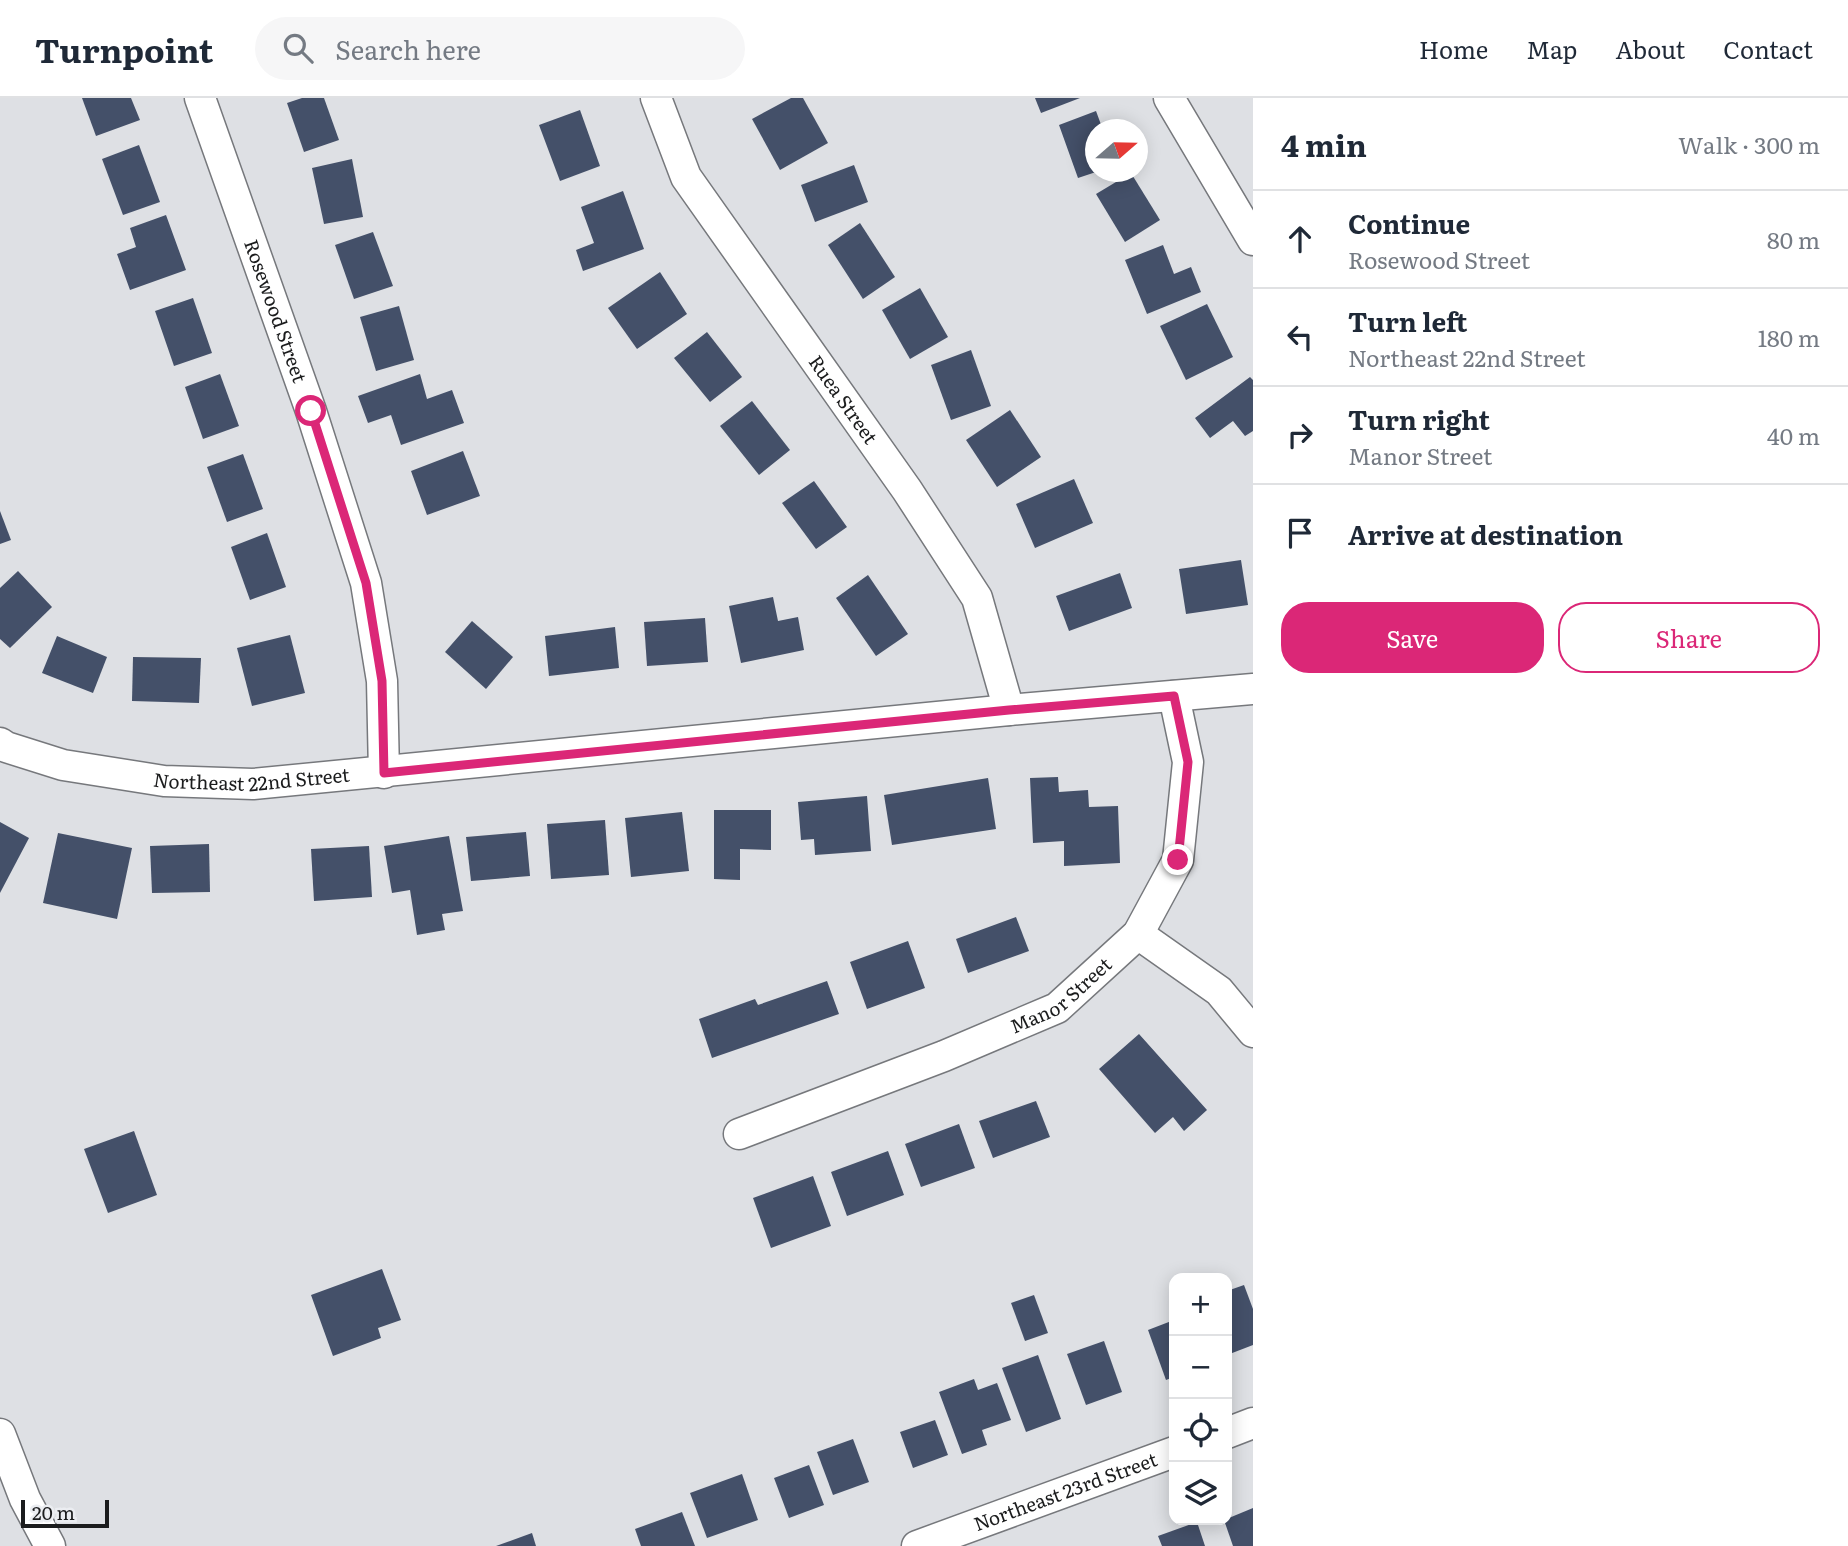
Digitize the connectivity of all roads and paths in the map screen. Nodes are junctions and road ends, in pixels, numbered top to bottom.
1 (200, 98) edge
2 (656, 98) edge
3 (1169, 98) edge
4 (1253, 240) edge
5 (1253, 689) edge
6 (1174, 696) junction
7 (1009, 710) junction
8 (3, 745) edge
9 (384, 773) junction
10 (1138, 934) junction
11 (1253, 1032) edge
12 (739, 1133) dead end
13 (1253, 1423) edge
14 (1232, 1431) edge
15 (0, 1434) edge
16 (1169, 1454) edge
17 (50, 1546) edge
18 (917, 1546) edge

1 - 9 street, Rosewood Street
2 - 7 street, Ruea Street
3 - 4 street
5 - 6 street, Northeast 22nd Street
6 - 7 street, Northeast 22nd Street
6 - 10 street, Manor Street
7 - 9 street, Northeast 22nd Street
8 - 9 street, Northeast 22nd Street
10 - 11 street
10 - 12 street, Manor Street
13 - 14 street
15 - 17 street
16 - 18 street, Northeast 23rd Street

